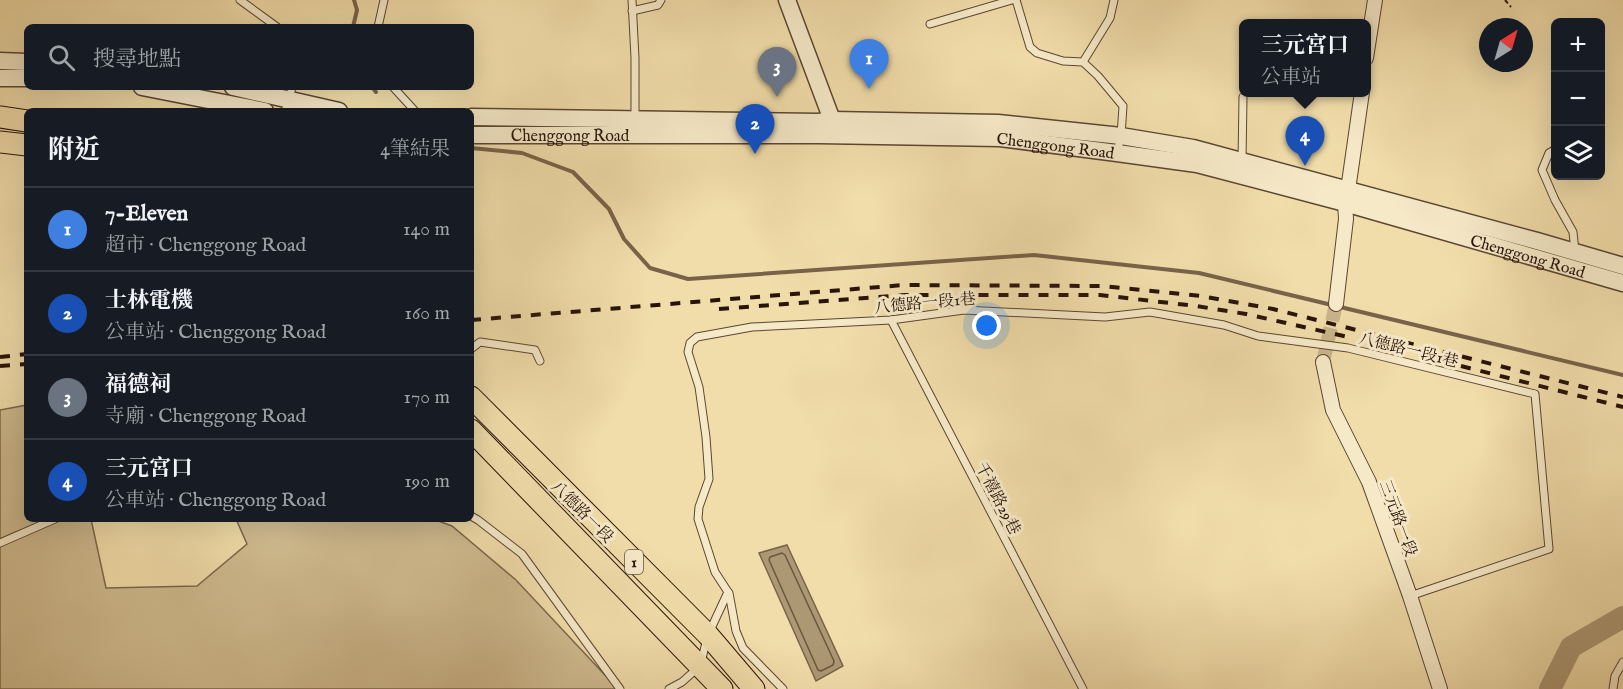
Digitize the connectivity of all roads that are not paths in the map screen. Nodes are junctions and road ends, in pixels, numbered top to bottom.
1 (240, 0) edge
2 (384, 0) edge
3 (632, 0) edge
4 (661, 0) edge
5 (786, 0) edge
6 (1014, 0) edge
7 (1114, 0) edge
8 (1375, 0) edge
9 (632, 11) junction
10 (273, 24) edge
11 (379, 24) edge
12 (930, 24) dead end
13 (1371, 26) edge
14 (0, 61) edge
15 (24, 62) edge
16 (1083, 62) junction
17 (0, 78) edge
18 (24, 78) edge
19 (157, 90) edge
20 (246, 90) edge
21 (396, 90) edge
22 (1243, 97) dead end
23 (1361, 97) edge
24 (289, 100) edge
25 (250, 108) edge
26 (325, 108) edge
27 (412, 108) edge
28 (0, 117) edge
29 (474, 117) edge
30 (24, 121) edge
31 (635, 128) junction
32 (832, 128) junction
33 (474, 135) edge
34 (0, 142) edge
35 (24, 145) edge
36 (1119, 145) junction
37 (1551, 152) edge
38 (1242, 161) junction
39 (1346, 196) junction
40 (1575, 252) junction
41 (1623, 266) edge
42 (1623, 283) edge
43 (1336, 304) tunnel mouth
44 (891, 320) junction
45 (474, 347) edge
46 (540, 361) dead end
47 (1323, 362) tunnel mouth
48 (474, 400) edge
49 (474, 433) edge
50 (474, 518) edge
51 (48, 522) edge
52 (0, 543) edge
53 (729, 592) junction
54 (1410, 596) junction
55 (708, 635) junction
56 (1623, 663) edge
57 (700, 666) junction
58 (620, 689) edge
59 (669, 689) edge
60 (722, 689) edge
61 (754, 689) edge
62 (783, 689) edge
63 (1083, 689) edge
64 (1440, 689) edge
65 (1613, 689) edge

1 - 10 lane
2 - 11 lane
3 - 9 lane
4 - 9 lane
5 - 32 street
6 - 12 lane
6 - 16 lane
7 - 16 lane
8 - 13 street
9 - 31 lane
14 - 15 street
16 - 36 lane
17 - 18 street
19 - 25 street
20 - 24 street
21 - 27 lane
22 - 38 lane
23 - 39 street
24 - 26 street
28 - 30 main road
29 - 31 street, Chenggong Road
31 - 32 street, Chenggong Road
31 - 33 street, Chenggong Road
32 - 36 street, Chenggong Road
34 - 35 main road
36 - 38 street, Chenggong Road
36 - 39 street, Chenggong Road
37 - 40 lane
38 - 39 street, Chenggong Road
39 - 40 street, Chenggong Road
39 - 42 street, Chenggong Road
39 - 43 street
40 - 41 street, Chenggong Road
44 - 53 lane, 八德路一段1巷
44 - 54 lane, 八德路一段1巷
44 - 63 lane, 千禧路29巷
45 - 46 lane
47 - 54 street, 三元路一段
48 - 55 main road, 八德路一段 / 1
49 - 57 main road, 八德路一段 / 1
50 - 58 lane
51 - 52 lane
53 - 55 lane
53 - 62 lane
54 - 64 street, 三元路一段
55 - 57 lane
55 - 61 main road, 八德路一段 / 1
56 - 65 lane
57 - 59 lane
57 - 60 main road, 八德路一段 / 1

